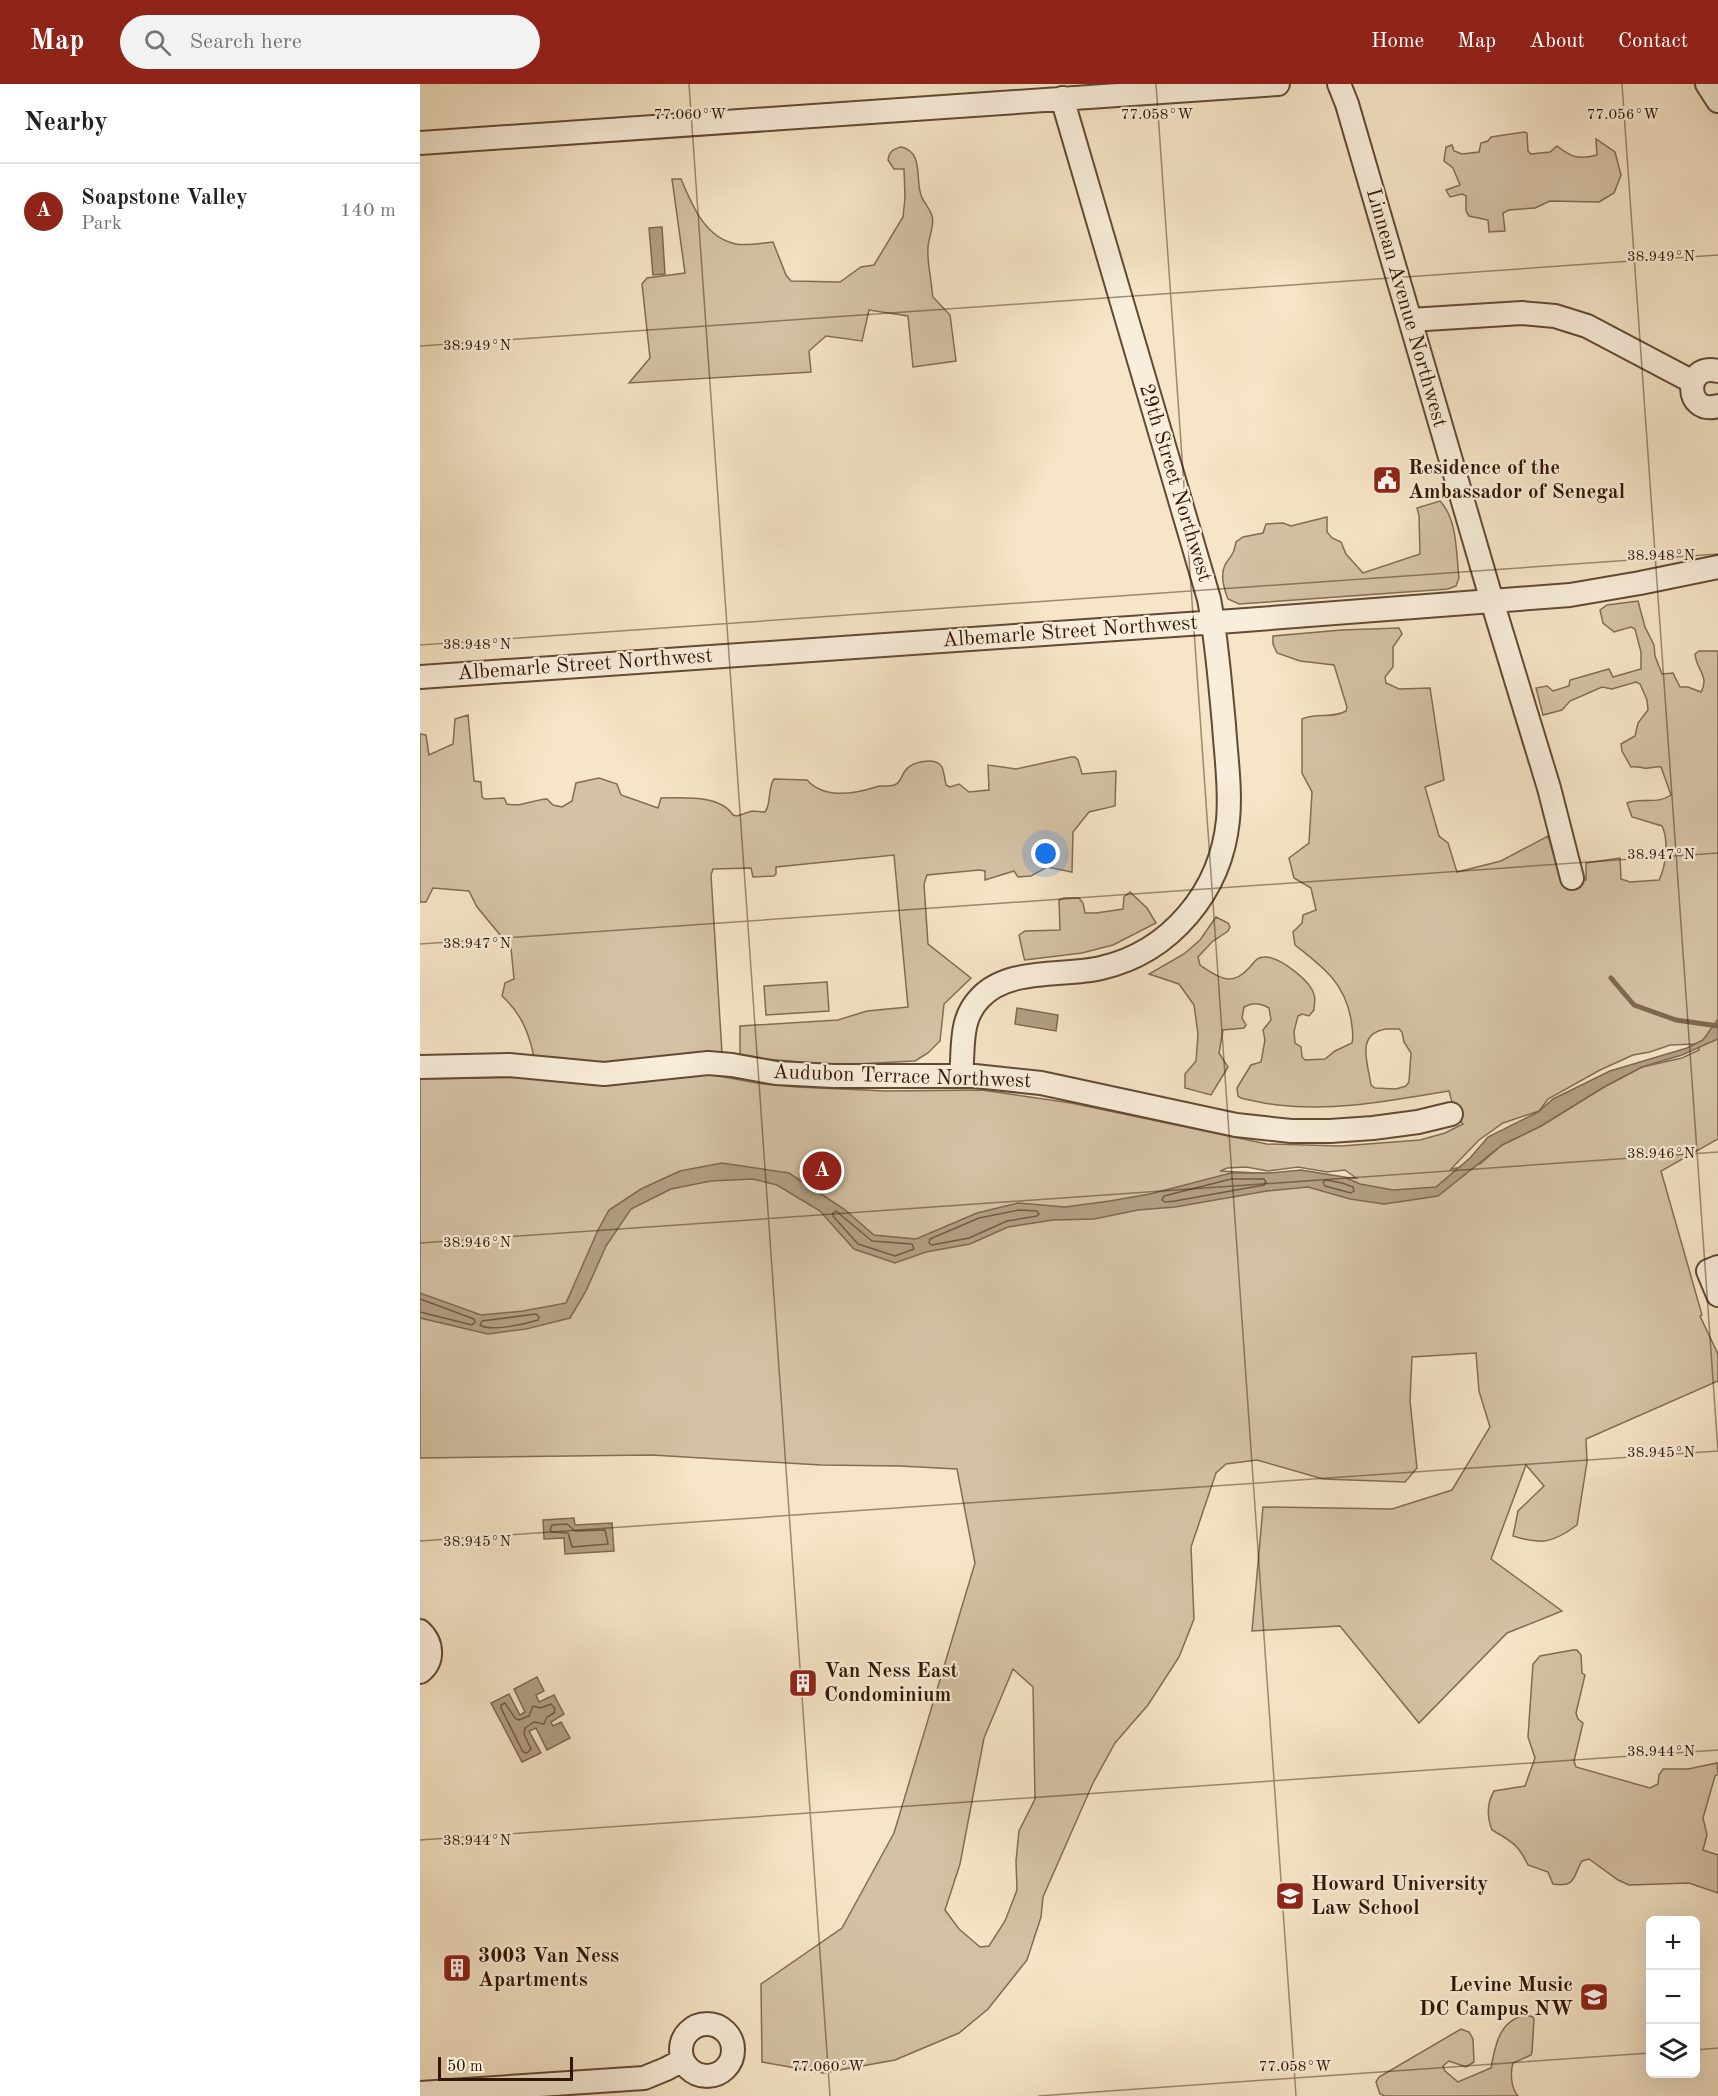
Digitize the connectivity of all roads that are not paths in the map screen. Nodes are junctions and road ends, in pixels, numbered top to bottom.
1 (1278, 84) edge
2 (1339, 84) edge
3 (1707, 84) edge
4 (1062, 98) junction
5 (1718, 100) edge
6 (420, 143) edge
7 (1410, 320) junction
8 (1718, 371) edge
9 (1692, 382) junction
10 (1718, 406) edge
11 (1718, 567) edge
12 (1492, 601) junction
13 (1214, 622) junction
14 (420, 677) edge
15 (1572, 878) dead end
16 (420, 1068) edge
17 (961, 1075) junction
18 (1451, 1114) dead end
19 (1713, 1269) edge
20 (1718, 1295) edge
21 (420, 1631) edge
22 (420, 1672) edge
23 (682, 2060) dead end
24 (420, 2093) edge

1 - 4 street
2 - 7 street, Linnean Avenue Northwest
3 - 5 street
4 - 6 street
4 - 13 street, 29th Street Northwest
7 - 9 street
7 - 12 street, Linnean Avenue Northwest
8 - 9 street
9 - 10 street
11 - 12 street, Albemarle Street Northwest
12 - 13 street, Albemarle Street Northwest
12 - 15 street, Linnean Avenue Northwest
13 - 14 street, Albemarle Street Northwest
13 - 17 street, 29th Street Northwest
16 - 17 street, Audubon Terrace Northwest
17 - 18 street, Audubon Terrace Northwest
19 - 20 street
21 - 22 street
23 - 24 street

